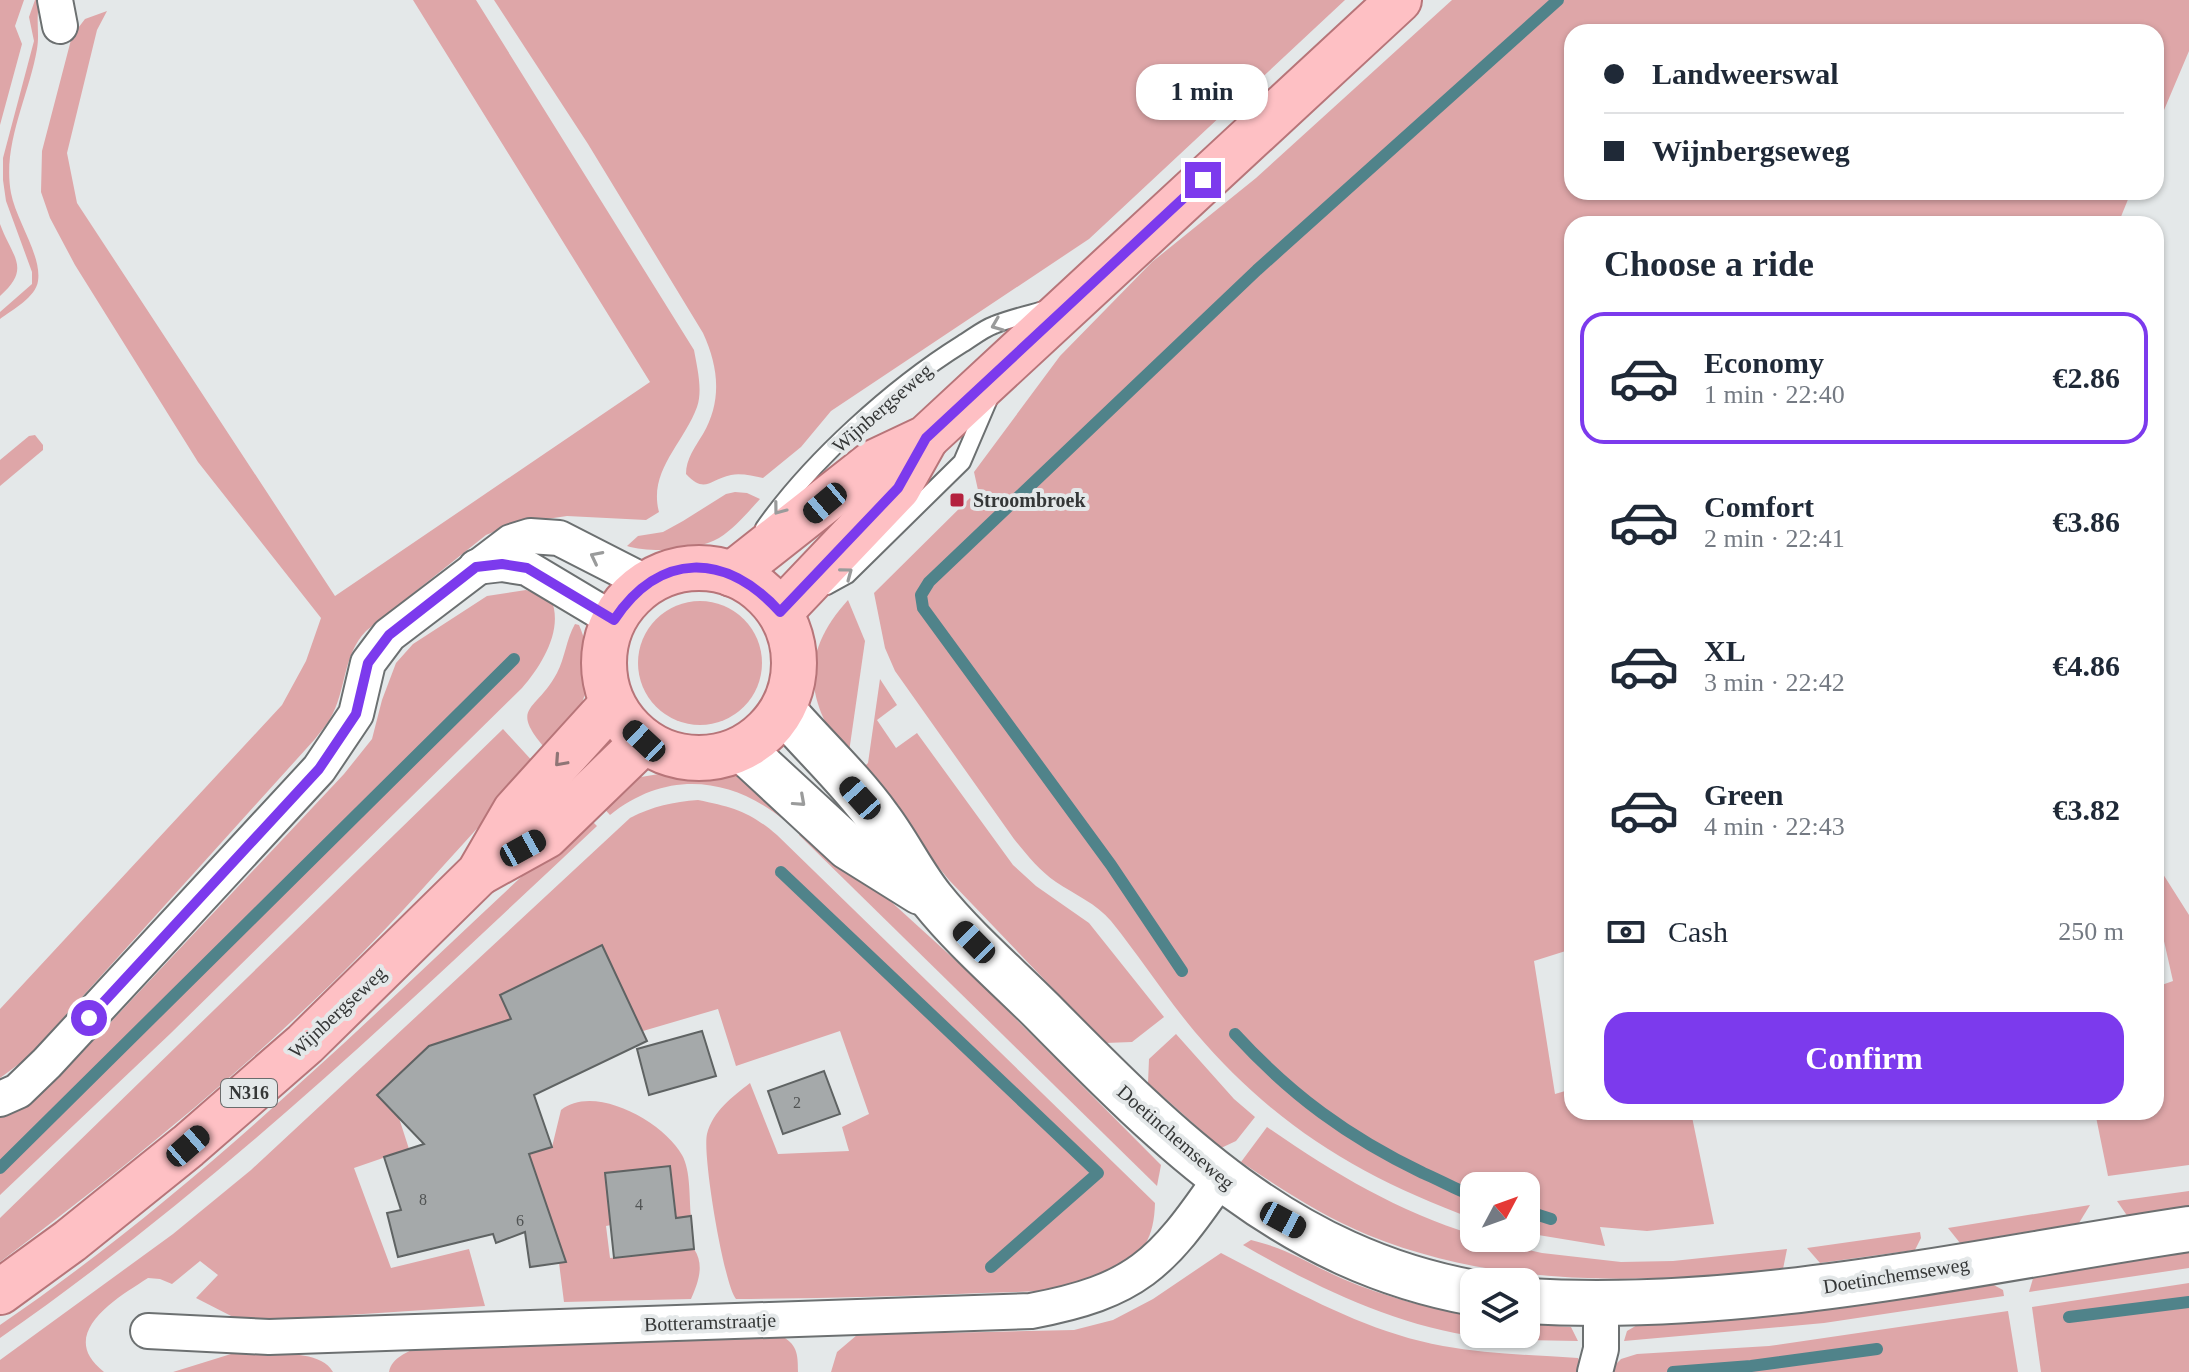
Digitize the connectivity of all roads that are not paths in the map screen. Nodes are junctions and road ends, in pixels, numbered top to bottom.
1 (1399, 0) edge
2 (1072, 302) junction
3 (1000, 371) junction
4 (926, 438) junction
5 (476, 567) junction
6 (732, 574) junction
7 (647, 583) junction
8 (780, 612) junction
9 (614, 620) junction
10 (612, 704) junction
11 (783, 710) junction
12 (644, 741) junction
13 (742, 749) junction
14 (479, 873) junction
15 (932, 899) junction
16 (0, 1099) edge
17 (1220, 1179) junction
18 (2189, 1229) edge
19 (1460, 1290) edge
20 (0, 1292) edge
21 (1540, 1302) edge
22 (1601, 1306) junction
23 (148, 1331) dead end
24 (1595, 1372) edge

1 - 2 main road, Wijnbergseweg
2 - 3 main road, Wijnbergseweg
2 -> 6 lane, Wijnbergseweg
3 - 4 main road, Wijnbergseweg
8 -> 3 lane, Wijnbergseweg
4 - 6 main road, Wijnbergseweg
4 - 8 main road, Wijnbergseweg
7 -> 5 street
5 - 9 street
5 - 16 street
6 - 7 main road
6 - 8 main road
7 - 9 main road
8 - 11 main road
9 - 10 main road
10 - 12 main road
10 -> 14 main road, Wijnbergseweg / N316
11 - 13 main road
11 - 15 street, Doetinchemseweg
12 - 13 main road
12 - 14 main road, Wijnbergseweg / N316
13 -> 15 street, Doetinchemseweg
14 - 20 main road, Wijnbergseweg / N316
15 - 17 street, Doetinchemseweg
17 - 19 street, Doetinchemseweg
17 - 23 street, Botteramstraatje
18 - 22 street, Doetinchemseweg
21 - 22 street, Doetinchemseweg
22 - 24 street

